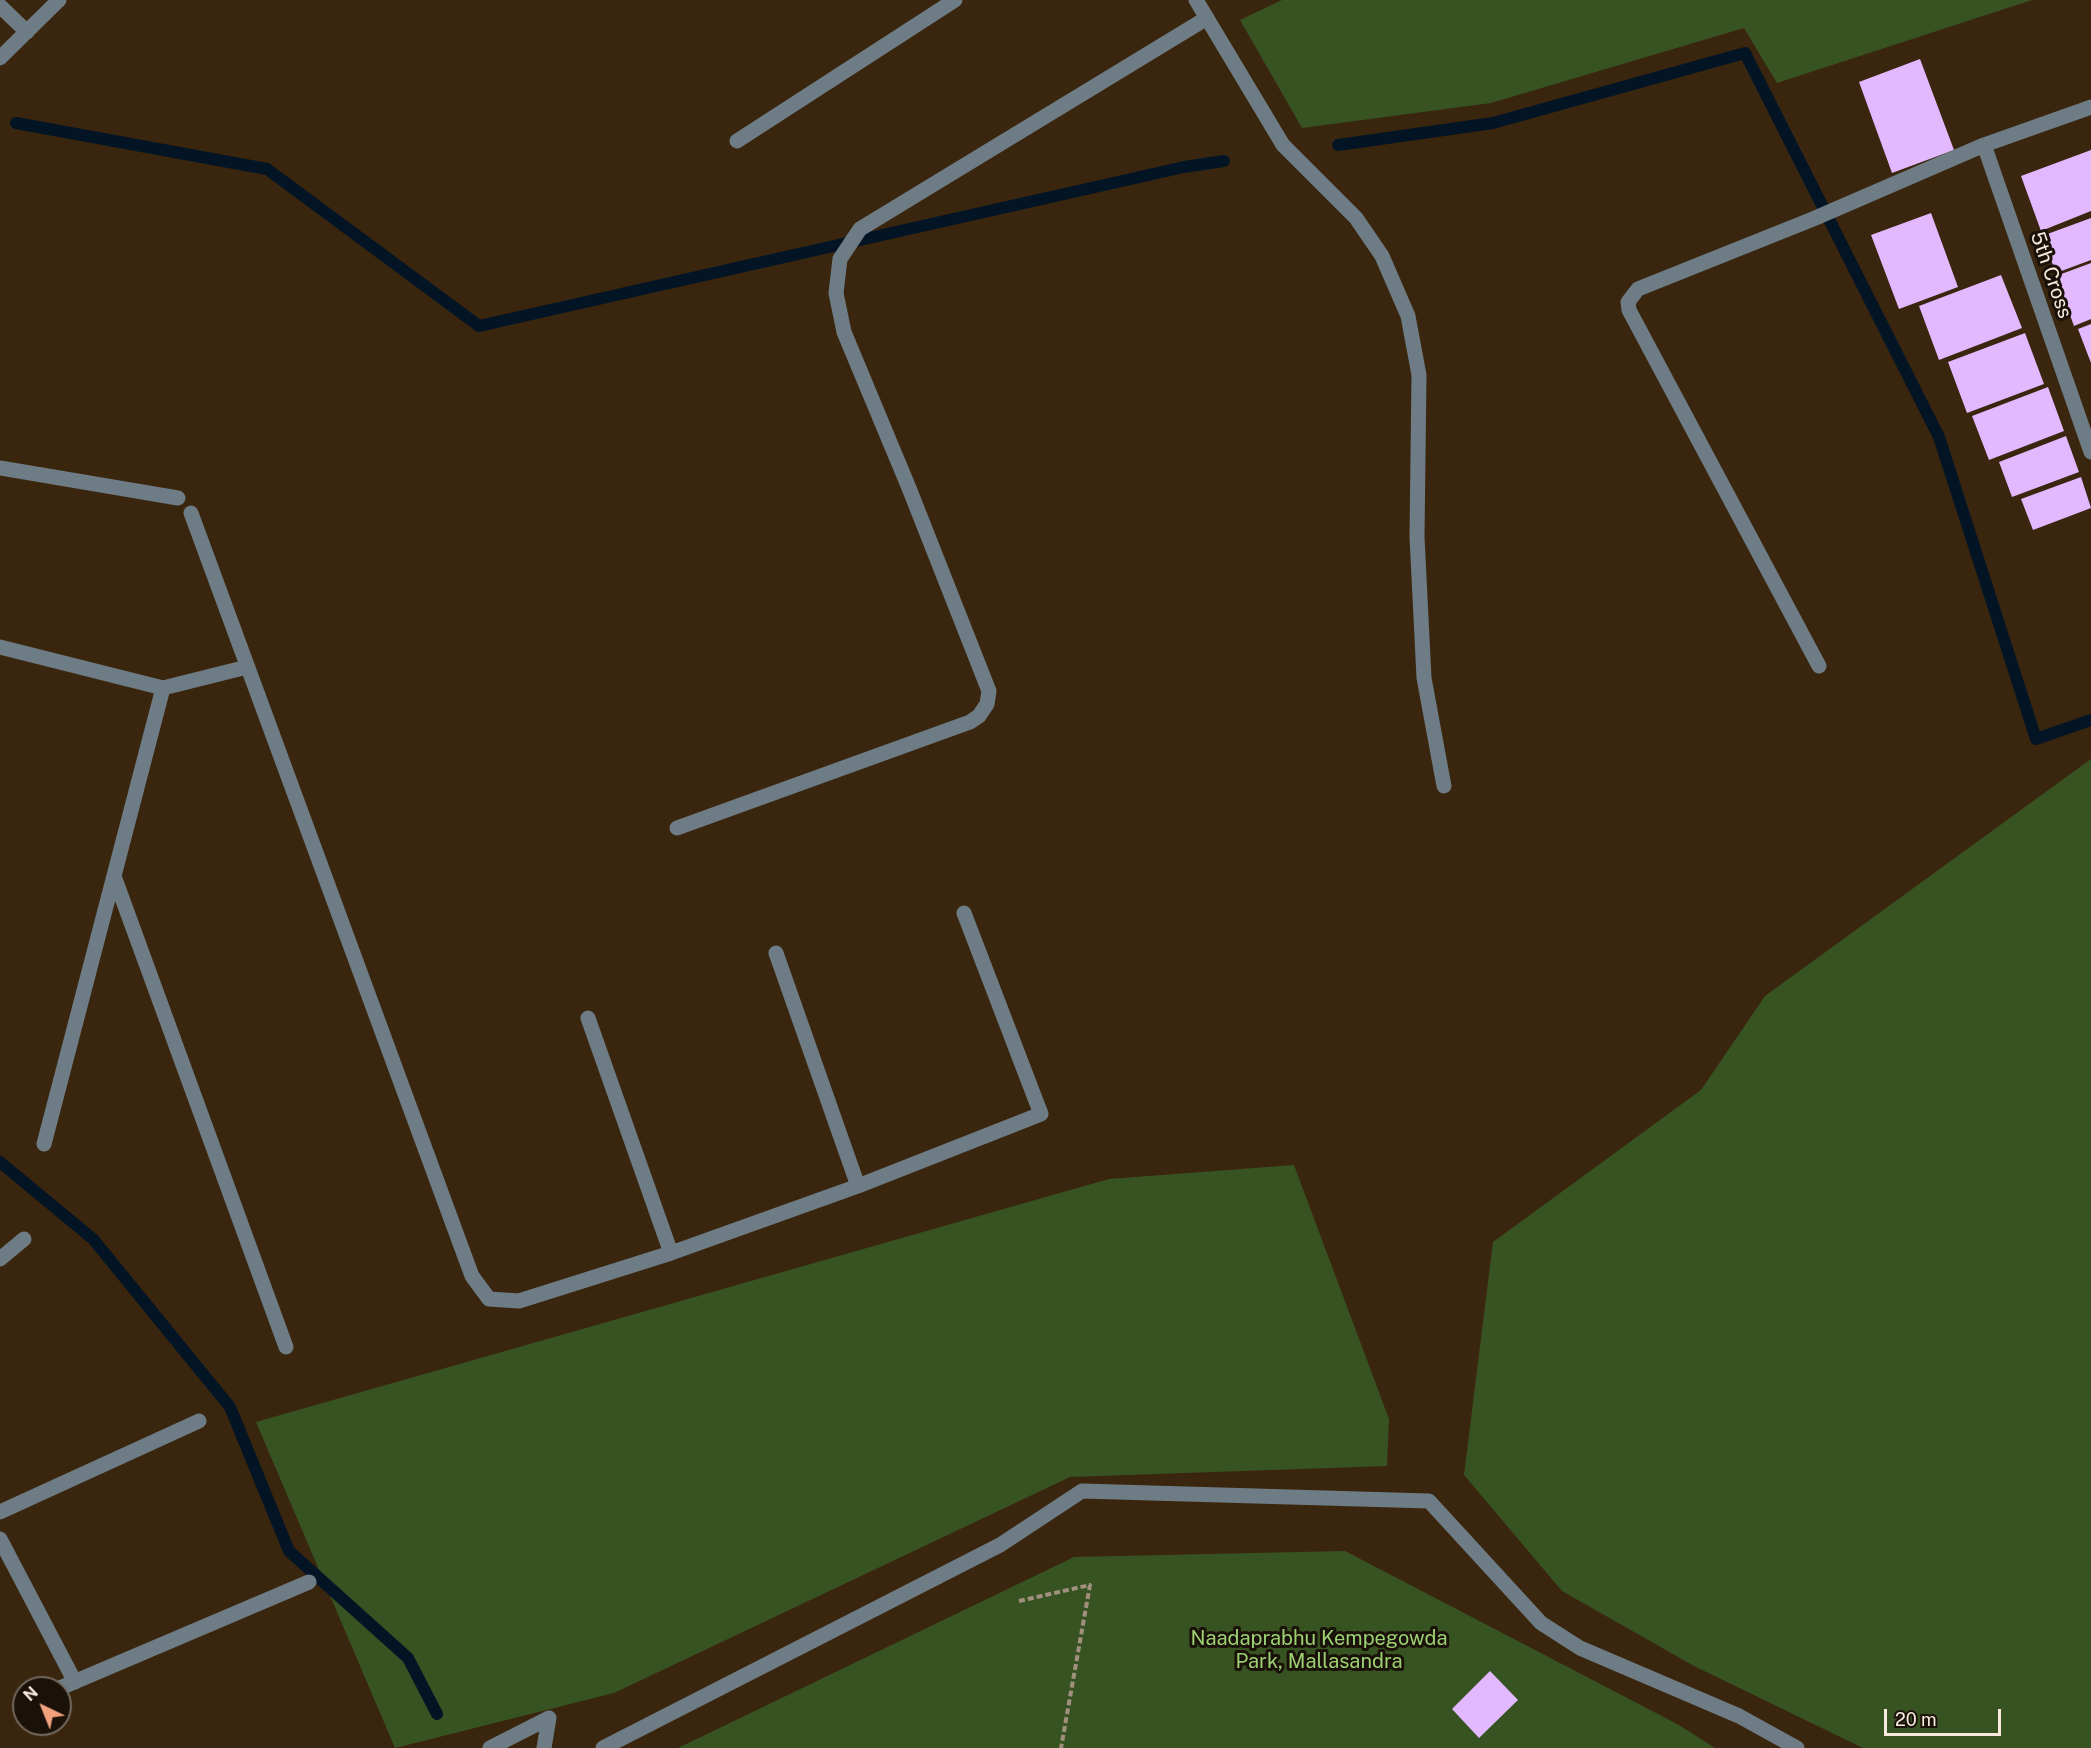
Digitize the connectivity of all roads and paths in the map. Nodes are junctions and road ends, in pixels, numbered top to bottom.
1 (59, 0) edge
2 (955, 0) edge
3 (1196, 0) edge
4 (0, 6) edge
5 (1207, 18) junction
6 (27, 32) junction
7 (0, 58) edge
8 (2091, 107) edge
9 (737, 141) dead end
10 (1984, 146) junction
11 (2091, 452) edge
12 (0, 468) edge
13 (178, 498) dead end
14 (190, 513) dead end
15 (0, 647) edge
16 (1819, 666) dead end
17 (247, 667) junction
18 (163, 688) junction
19 (1444, 786) dead end
20 (677, 828) dead end
21 (114, 876) junction
22 (964, 913) dead end
23 (777, 953) dead end
24 (588, 1018) dead end
25 (44, 1144) dead end
26 (858, 1186) junction
27 (24, 1239) dead end
28 (670, 1253) junction
29 (0, 1259) edge
30 (286, 1347) dead end
31 (199, 1421) dead end
32 (0, 1512) edge
33 (0, 1539) edge
34 (309, 1581) dead end
35 (1019, 1601) dead end
36 (75, 1682) junction
37 (72, 1683) edge
38 (490, 1748) edge
39 (544, 1748) edge
40 (603, 1748) edge
41 (1061, 1748) edge
42 (1797, 1748) edge

1 - 6 street
2 - 9 street
3 - 5 street
4 - 6 street
5 - 19 street
5 - 20 street
6 - 7 street
8 - 10 street
10 - 11 street, 5th Cross
10 - 16 street
12 - 13 street
14 - 17 street
15 - 18 street
17 - 18 street
17 - 28 street
18 - 21 street
21 - 25 street
21 - 30 street
22 - 26 street
23 - 26 street
24 - 28 street
26 - 28 street
27 - 29 street
31 - 32 street
33 - 36 street
34 - 36 street
35 - 41 path
36 - 37 street
38 - 39 street
40 - 42 street

